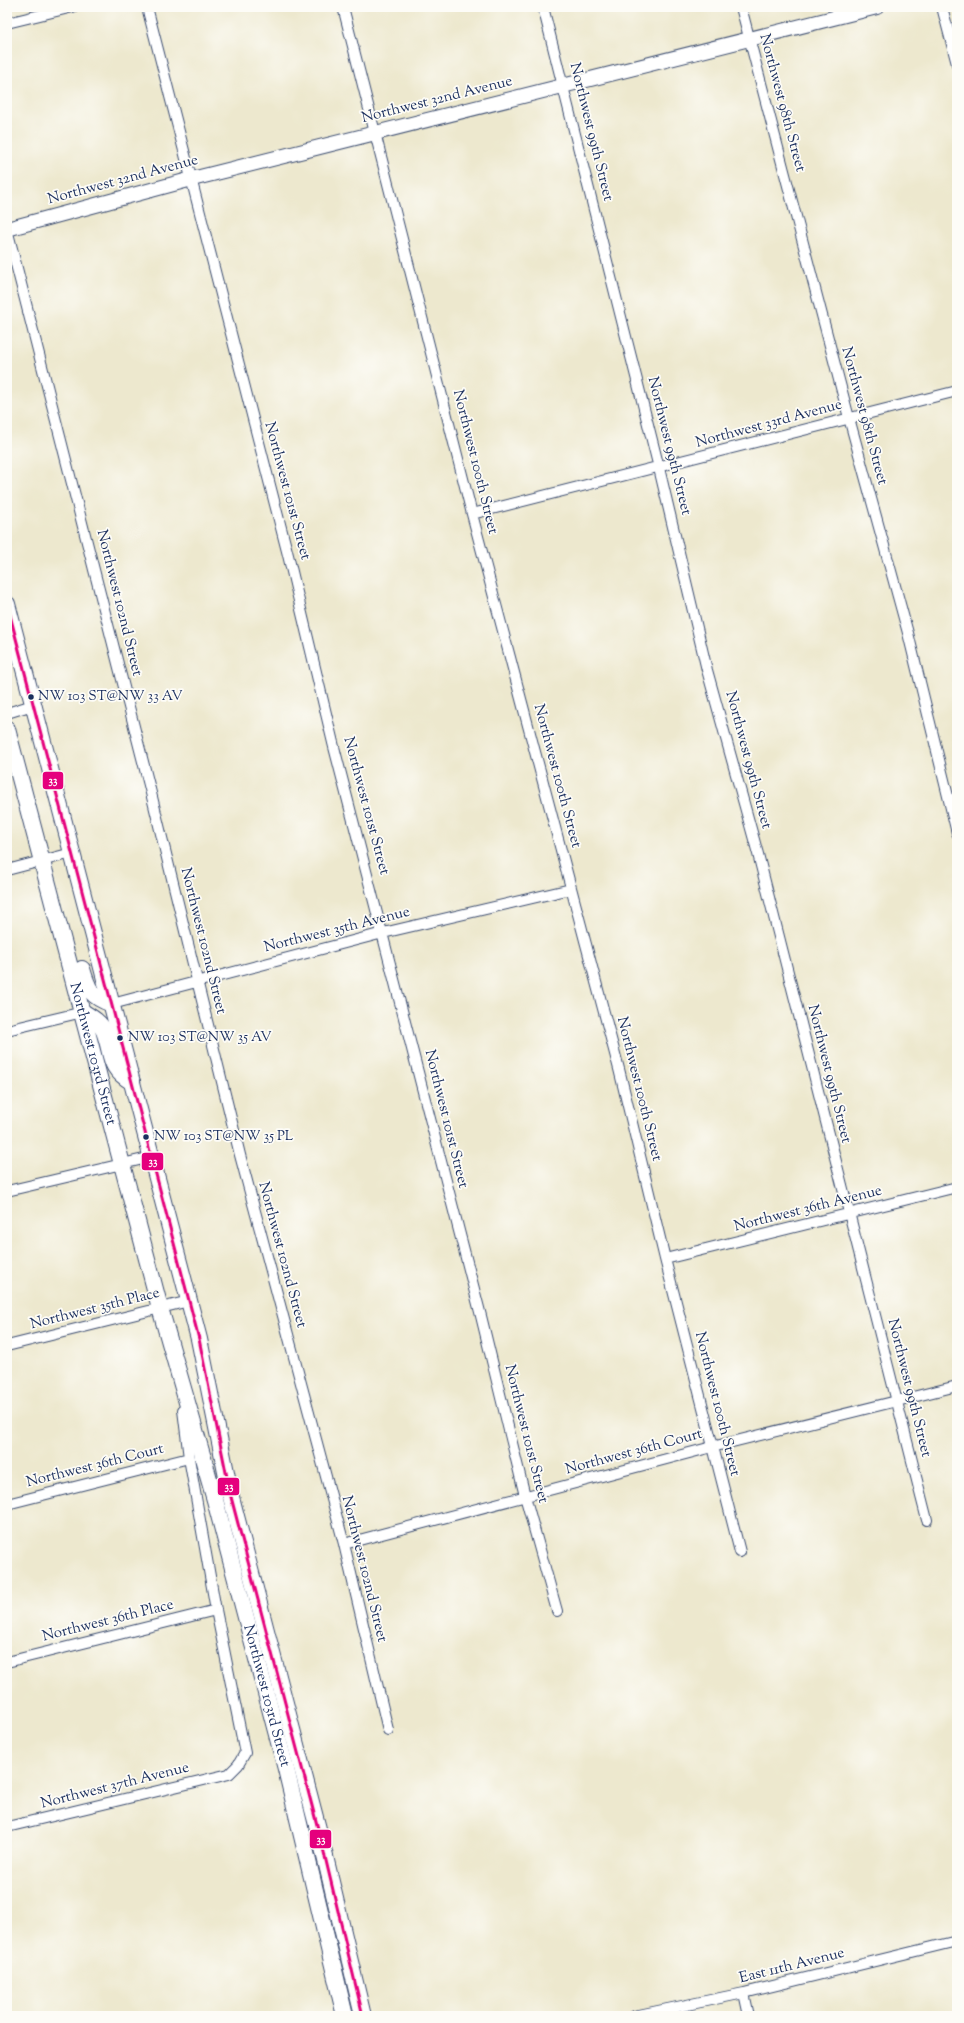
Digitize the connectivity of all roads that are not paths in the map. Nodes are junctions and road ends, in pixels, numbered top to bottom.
1 (73, 7) edge
2 (147, 7) edge
3 (343, 7) edge
4 (543, 7) edge
5 (741, 7) edge
6 (877, 7) edge
7 (942, 7) edge
8 (7, 23) edge
9 (749, 39) junction
10 (957, 64) edge
11 (564, 86) junction
12 (376, 133) junction
13 (192, 179) junction
14 (7, 229) edge
15 (957, 391) edge
16 (849, 418) junction
17 (659, 468) junction
18 (472, 514) junction
19 (7, 604) edge
20 (34, 705) junction
21 (7, 713) edge
22 (7, 729) edge
23 (957, 833) edge
24 (72, 853) junction
25 (43, 861) junction
26 (7, 870) edge
27 (571, 889) junction
28 (383, 932) junction
29 (61, 935) junction
30 (198, 981) junction
31 (112, 1004) junction
32 (83, 1012) junction
33 (7, 1030) edge
34 (132, 1082) junction
35 (152, 1157) junction
36 (122, 1163) junction
37 (957, 1186) edge
38 (7, 1191) edge
39 (849, 1214) junction
40 (665, 1259) junction
41 (189, 1301) junction
42 (160, 1308) junction
43 (7, 1346) edge
44 (180, 1379) junction
45 (957, 1386) edge
46 (898, 1402) junction
47 (712, 1447) junction
48 (190, 1458) junction
49 (525, 1496) junction
50 (7, 1504) edge
51 (927, 1520) dead end
52 (344, 1544) junction
53 (740, 1552) dead end
54 (216, 1610) junction
55 (557, 1611) dead end
56 (7, 1662) edge
57 (388, 1730) dead end
58 (229, 1774) joint
59 (7, 1828) edge
60 (957, 1941) edge
61 (744, 1993) junction
62 (345, 2016) edge
63 (362, 2016) edge
64 (634, 2016) edge
65 (749, 2016) edge

1 - 8 street
2 - 13 street, Northwest 101st Street
3 - 12 street, Northwest 100th Street
4 - 11 street, Northwest 99th Street
5 - 9 street, Northwest 98th Street
6 - 9 main road, Northwest 32nd Avenue
7 - 10 street
9 - 11 main road, Northwest 32nd Avenue
9 - 16 street, Northwest 98th Street
11 - 12 main road, Northwest 32nd Avenue
11 - 17 street, Northwest 99th Street
12 - 13 main road, Northwest 32nd Avenue
12 - 18 street, Northwest 100th Street
13 - 14 main road, Northwest 32nd Avenue
13 - 28 street, Northwest 101st Street
14 - 30 street, Northwest 102nd Street
15 - 16 street, Northwest 33rd Avenue
16 - 17 street, Northwest 33rd Avenue
16 - 23 street, Northwest 98th Street
17 - 18 street, Northwest 33rd Avenue
17 - 39 street, Northwest 99th Street
18 - 27 street, Northwest 100th Street
19 - 20 main road, Northwest 103rd Street
20 - 21 street
20 - 24 main road, Northwest 103rd Street
22 - 25 main road, Northwest 103rd Street
24 - 25 street
24 - 31 main road, Northwest 103rd Street
25 - 26 street
25 - 29 main road, Northwest 103rd Street
27 - 28 street, Northwest 35th Avenue
27 - 40 street, Northwest 100th Street
28 - 30 street, Northwest 35th Avenue
28 - 49 street, Northwest 101st Street
29 - 31 main road
29 - 32 main road, Northwest 103rd Street
30 - 31 street, Northwest 35th Avenue
30 - 52 street, Northwest 102nd Street
31 - 34 main road, Northwest 103rd Street
32 - 33 street
32 - 34 main road
32 - 36 main road, Northwest 103rd Street
34 - 35 main road, Northwest 103rd Street
35 - 36 street
35 - 41 main road, Northwest 103rd Street
36 - 38 street
36 - 42 main road, Northwest 103rd Street
37 - 39 street, Northwest 36th Avenue
39 - 40 street, Northwest 36th Avenue
39 - 46 street, Northwest 99th Street
40 - 47 street, Northwest 100th Street
41 - 42 street, Northwest 35th Place
41 - 63 main road, Northwest 103rd Street
42 - 43 street, Northwest 35th Place
42 - 44 main road, Northwest 103rd Street
44 - 48 street, Northwest 103rd Street
44 - 62 main road, Northwest 103rd Street
45 - 46 street, Northwest 36th Court
46 - 47 street, Northwest 36th Court
46 - 51 street, Northwest 99th Street
47 - 49 street, Northwest 36th Court
47 - 53 street, Northwest 100th Street
48 - 50 street, Northwest 36th Court
48 - 54 street, Northwest 103rd Street
49 - 52 street, Northwest 36th Court
49 - 55 street, Northwest 101st Street
52 - 57 street, Northwest 102nd Street
54 - 56 street, Northwest 36th Place
54 - 58 street, Northwest 103rd Street
58 - 59 street, Northwest 37th Avenue
60 - 61 street, East 11th Avenue
61 - 64 street, East 11th Avenue
61 - 65 street

